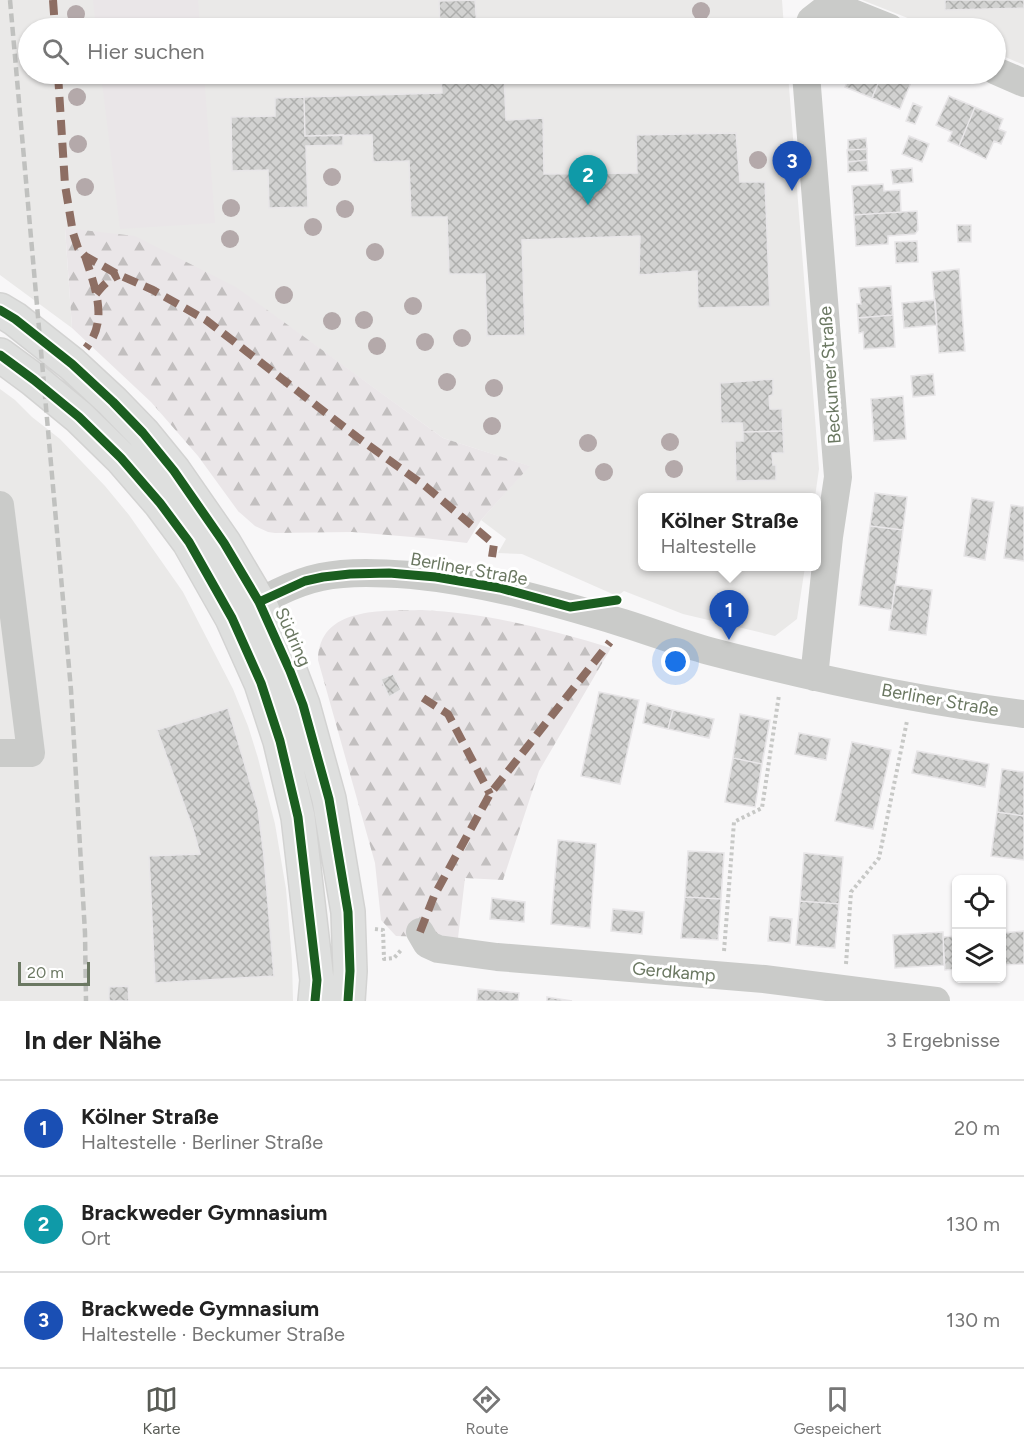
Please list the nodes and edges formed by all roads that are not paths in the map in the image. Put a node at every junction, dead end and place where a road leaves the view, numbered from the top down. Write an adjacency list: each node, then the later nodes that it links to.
1 (814, 18): 2 (street)
2 (865, 18)
3 (1006, 75): 4 (street)
4 (1024, 83)
5 (808, 84): 10 (street, Beckumer Straße)
6 (0, 309): 9 (main road, Südring)
7 (0, 355): 9 (main road, Südring)
8 (0, 505): 12 (street)
9 (246, 610): 10 (street, Berliner Straße); 14 (main road, Südring); 15 (main road, Südring)
10 (814, 677): 11 (street, Berliner Straße)
11 (1024, 714)
12 (0, 753)
13 (420, 932): 16 (street, Gerdkamp)
14 (315, 1001)
15 (348, 1001)
16 (936, 1001)

